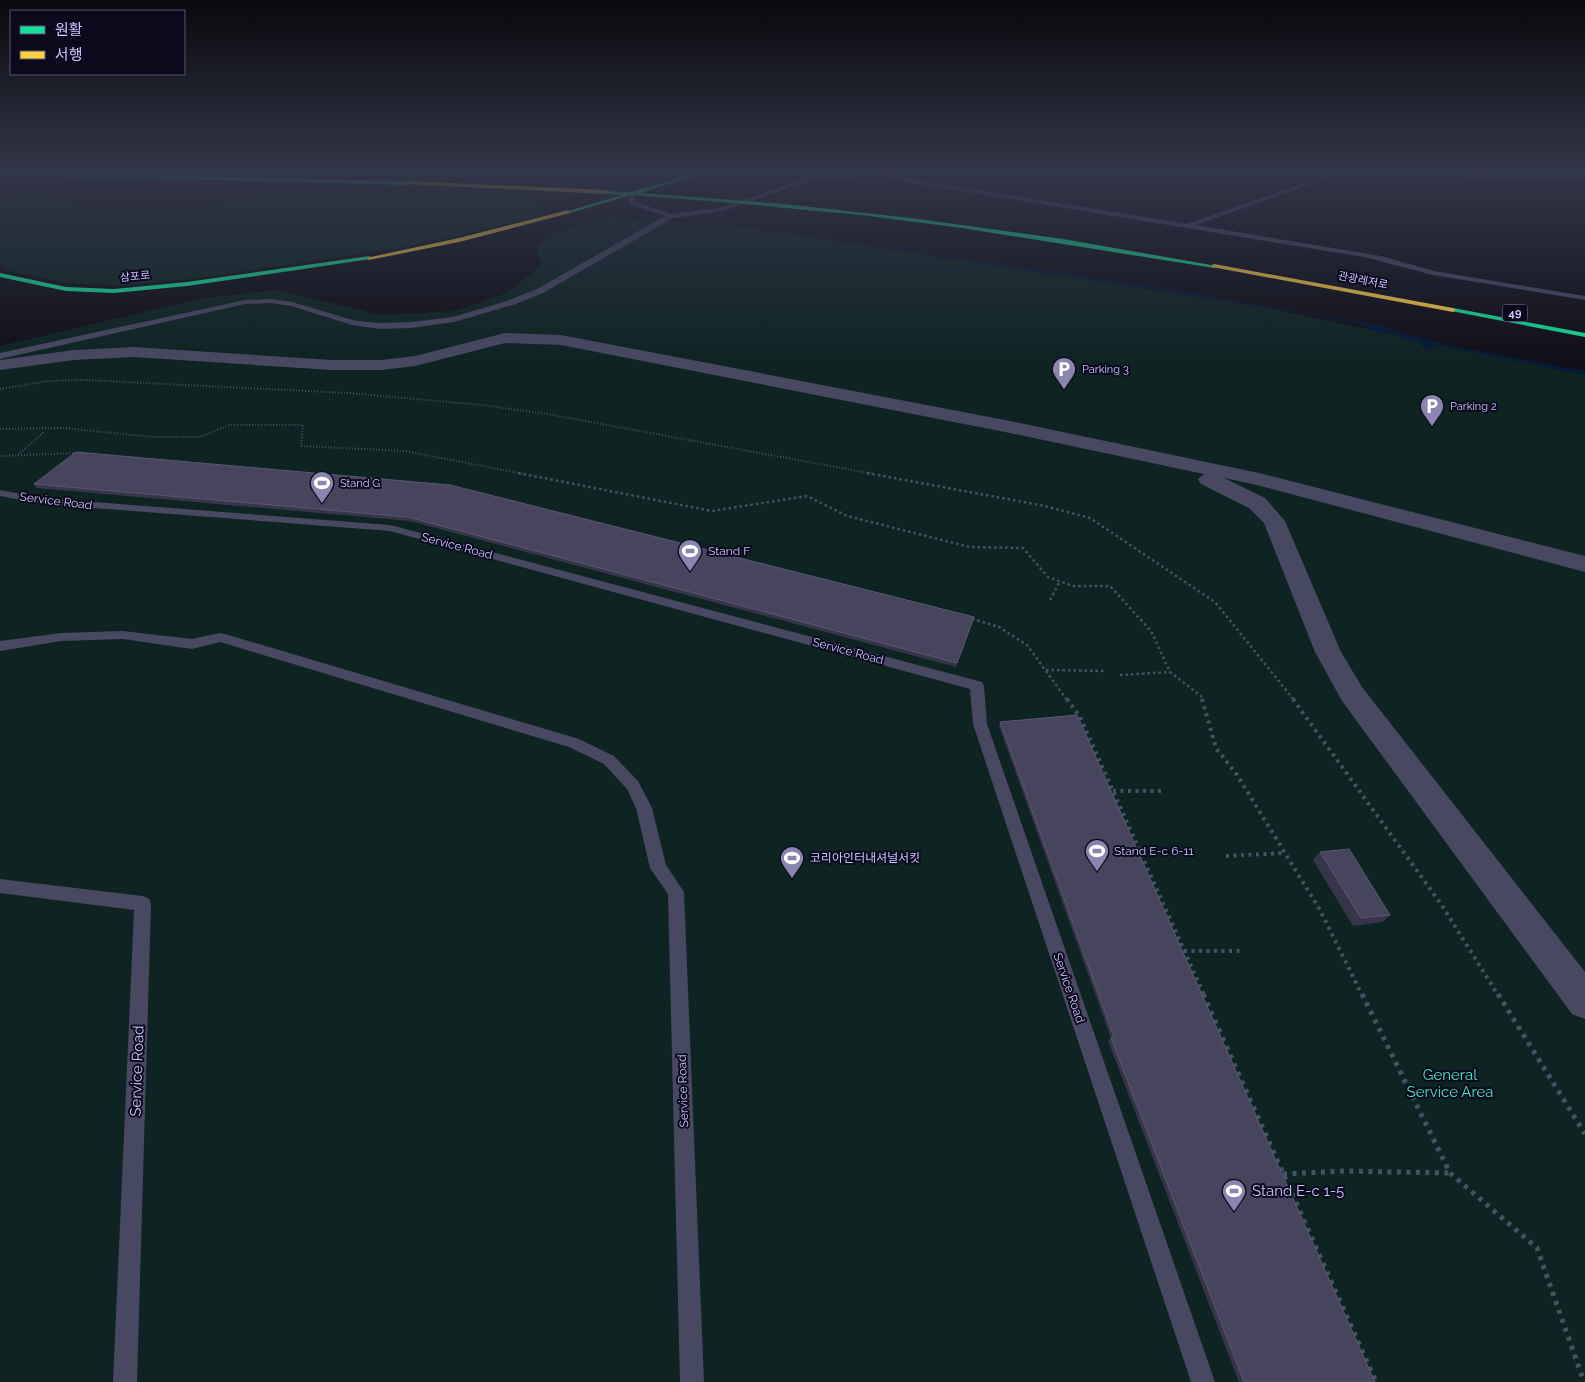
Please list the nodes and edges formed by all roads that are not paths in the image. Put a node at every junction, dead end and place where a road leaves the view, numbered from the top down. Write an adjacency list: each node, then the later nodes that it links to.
1 (481, 234): 5 (main road, 삼포로)
2 (639, 234): 10 (lane)
3 (1068, 234): 7 (main road, 관광레저로 / 49)
4 (1245, 234): 6 (lane)
5 (0, 275)
6 (1585, 298)
7 (1446, 304): 8 (main road, 관광레저로 / 49); 9 (main road, 관광레저로 / 49)
8 (1585, 326)
9 (1585, 334)
10 (0, 356)
11 (0, 365): 12 (street)
12 (1120, 450): 13 (street); 15 (street)
13 (1294, 488): 15 (street); 16 (street)
14 (0, 493): 22 (lane, Service Road)
15 (1274, 521): 19 (street)
16 (1585, 564)
17 (0, 646): 21 (lane, Service Road)
18 (0, 886): 20 (lane, Service Road)
19 (1585, 1001)
20 (125, 1382)
21 (692, 1382)
22 (1203, 1382)

